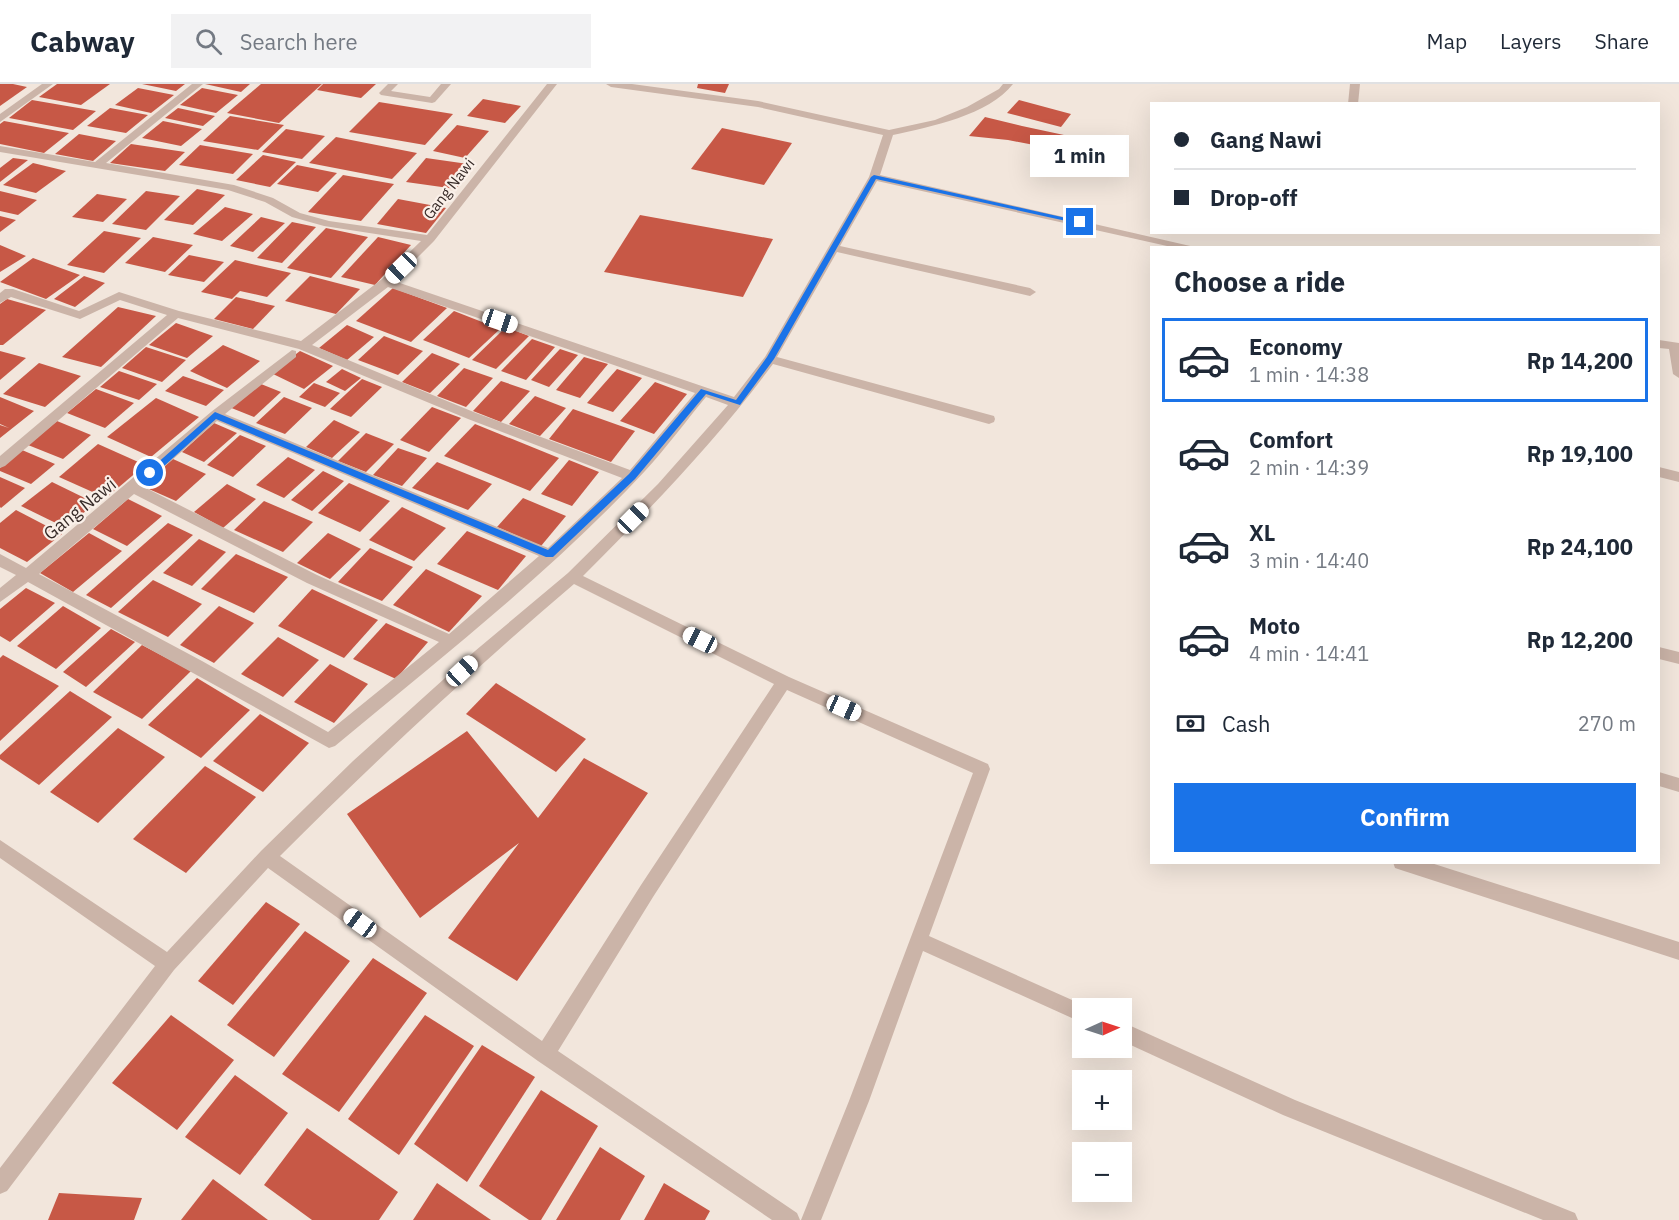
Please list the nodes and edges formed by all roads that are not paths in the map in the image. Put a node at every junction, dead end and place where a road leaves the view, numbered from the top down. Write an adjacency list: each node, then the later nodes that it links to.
1 (48, 84): 10 (street)
2 (198, 84): 13 (street)
3 (393, 84): 4 (street)
4 (446, 84)
5 (552, 84): 15 (street, Gang Nawi)
6 (611, 84): 11 (street)
7 (1008, 84): 11 (street)
8 (1355, 84): 9 (street)
9 (1353, 102)
10 (0, 119)
11 (889, 133): 14 (street)
12 (0, 149): 13 (street)
13 (96, 166): 15 (street)
14 (874, 177): 16 (street); 17 (street)
15 (430, 239): 18 (street, Gang Nawi)
16 (1185, 246)
17 (834, 248): 19 (street); 25 (street)
18 (387, 282): 24 (street, Gang Nawi); 27 (street)
19 (1030, 292)
20 (0, 299): 21 (street)
21 (176, 314): 24 (street); 31 (street)
22 (1660, 344): 23 (street)
23 (1677, 347): 26 (street)
24 (297, 350): 29 (street, Gang Nawi); 33 (street)
25 (770, 359): 28 (street); 30 (street)
26 (1679, 374)
27 (704, 391): 28 (street); 33 (street)
28 (737, 403): 39 (street)
29 (215, 415): 35 (street, Gang Nawi); 36 (street)
30 (989, 419)
31 (0, 463)
32 (1660, 472): 34 (street)
33 (632, 476): 36 (street)
34 (1679, 477)
35 (134, 488): 38 (street, Gang Nawi); 41 (street)
36 (549, 555): 41 (street)
37 (0, 560): 38 (street)
38 (28, 575): 40 (street, Gang Nawi); 41 (street)
39 (573, 578): 44 (street); 48 (street)
40 (0, 596)
41 (451, 641)
42 (1660, 653): 43 (street)
43 (1679, 658)
44 (784, 682): 50 (street); 55 (street)
45 (1660, 779): 46 (street)
46 (1679, 784)
47 (0, 848): 52 (street)
48 (267, 857): 52 (street); 55 (street)
49 (1407, 864): 51 (street)
50 (919, 940): 53 (street); 58 (street)
51 (1679, 951)
52 (168, 964): 56 (street)
53 (1072, 1009)
54 (1132, 1036): 59 (street)
55 (544, 1054): 57 (street)
56 (0, 1184)
57 (790, 1220)
58 (811, 1220)
59 (1568, 1220)

